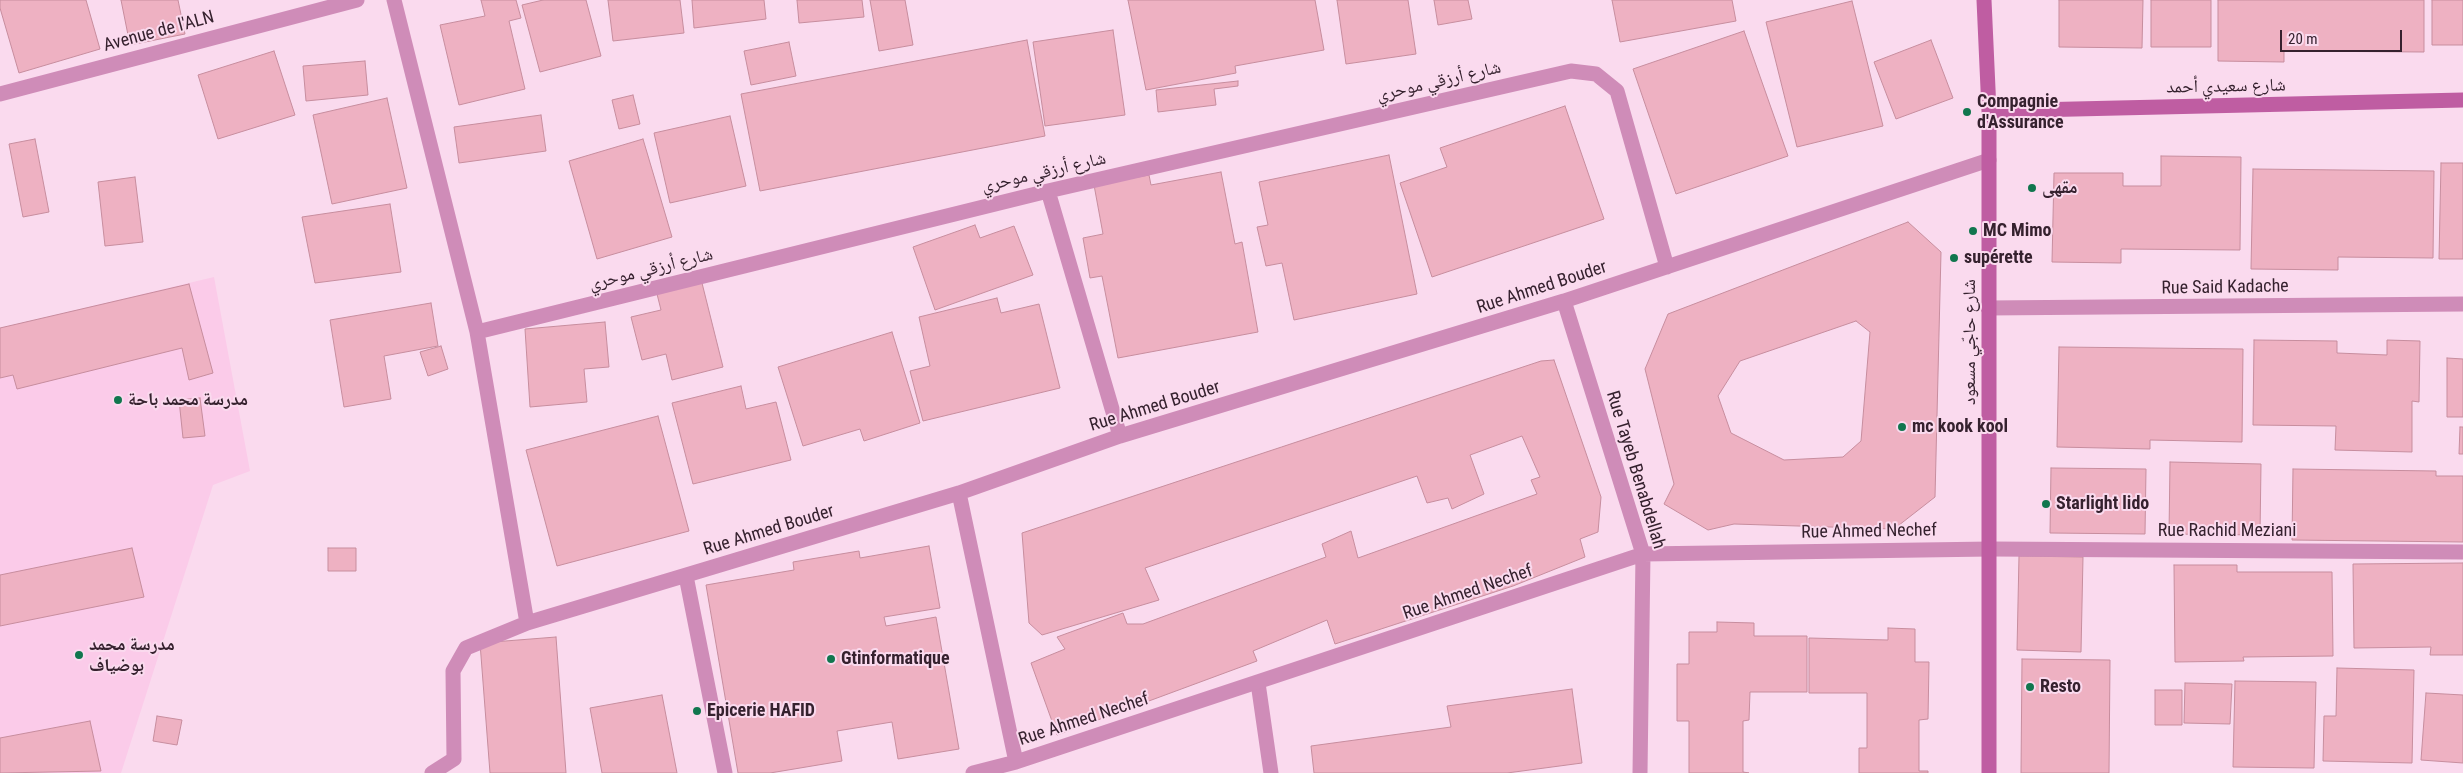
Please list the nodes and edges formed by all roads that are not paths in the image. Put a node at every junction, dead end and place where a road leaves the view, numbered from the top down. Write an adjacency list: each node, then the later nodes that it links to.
1 (357, 0): 4 (street, Avenue de l'ALN)
2 (394, 0): 13 (street)
3 (1984, 0): 6 (main road, شارع حاجّي مسعود)
4 (0, 94)
5 (2463, 100): 6 (main road, شارع سعيدي أحمد)
6 (1989, 111): 7 (main road, شارع حاجّي مسعود)
7 (1989, 160): 9 (street, Rue Ahmed Bouder); 12 (main road, شارع حاجّي مسعود)
8 (1048, 190): 9 (street, شارع أرزقي موحري); 13 (street, شارع أرزقي موحري); 14 (street)
9 (1667, 266): 10 (street, Rue Ahmed Bouder)
10 (1564, 301): 14 (street, Rue Ahmed Bouder); 18 (street, Rue Tayeb Benabdellah)
11 (2463, 304): 12 (street, Rue Said Kadache)
12 (1988, 308): 16 (main road, شارع حاجّي مسعود)
13 (477, 332): 20 (street)
14 (1120, 436): 15 (street, Rue Ahmed Bouder)
15 (959, 493): 19 (street, Rue Ahmed Bouder); 22 (street)
16 (1991, 549): 17 (street, Rue Rachid Meziani); 18 (street, Rue Ahmed Nechef); 29 (main road, شارع حاجّي مسعود)
17 (2463, 552)
18 (1643, 554): 21 (street, Rue Ahmed Nechef); 28 (street, Rue Tayeb Benabdellah)
19 (686, 576): 20 (street, Rue Ahmed Bouder); 25 (street)
20 (527, 623): 23 (street, Rue Ahmed Bouder)
21 (1258, 683): 22 (street, Rue Ahmed Nechef); 27 (street)
22 (1016, 762): 26 (street, Rue Ahmed Nechef)
23 (456, 766): 24 (street, Rue Ahmed Bouder)
24 (432, 773)
25 (725, 773)
26 (973, 773)
27 (1271, 773)
28 (1640, 773)
29 (1989, 773)

